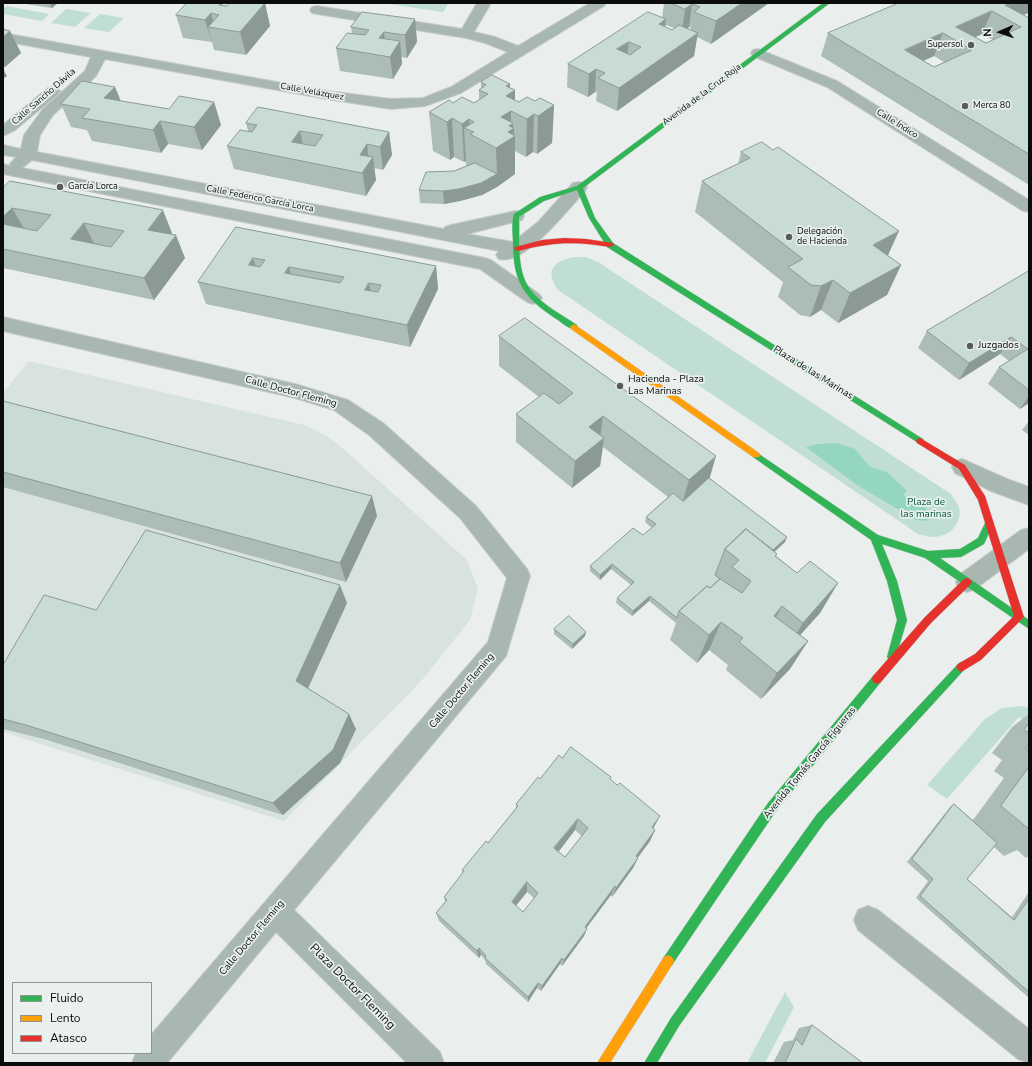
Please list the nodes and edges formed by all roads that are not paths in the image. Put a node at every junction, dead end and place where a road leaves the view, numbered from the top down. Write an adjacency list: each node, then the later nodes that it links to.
1 (484, 3): 5 (street)
2 (599, 3): 7 (street, Calle Velázquez)
3 (827, 3): 8 (main road, Avenida de la Cruz Roja)
4 (317, 10): 5 (street)
5 (466, 34): 7 (street)
6 (3, 37): 9 (street, Calle Velázquez)
7 (520, 52): 9 (street, Calle Velázquez)
8 (758, 53): 14 (main road, Avenida de la Cruz Roja); 15 (street, Calle Índico)
9 (100, 54): 10 (street, Calle Sancho Dávila); 12 (street, Calle Sancho Dávila)
10 (3, 131)
11 (3, 150): 12 (street, Calle Federico García Lorca)
12 (28, 155): 13 (street); 17 (street, Calle Federico García Lorca)
13 (6, 172): 20 (street, Calle Federico García Lorca)
14 (578, 187): 16 (main road); 18 (main road, Plaza de las Marinas); 19 (street, Plaza de las Marinas)
15 (1029, 207)
16 (516, 216): 17 (street); 19 (main road)
17 (436, 233): 19 (street, Calle Federico García Lorca)
18 (610, 245): 19 (main road, Plaza de las Marinas); 23 (main road, Plaza de las Marinas)
19 (518, 249): 20 (street, Plaza de las Marinas); 21 (main road)
20 (485, 264): 21 (street)
21 (533, 298): 27 (main road)
22 (3, 324): 33 (street, Calle Doctor Fleming)
23 (962, 467): 24 (street); 25 (main road, Plaza de las Marinas)
24 (1029, 496)
25 (989, 524): 28 (main road); 29 (main road, Plaza de las Marinas)
26 (1029, 537): 29 (street, Avenida Tomás García Figueras)
27 (875, 538): 28 (main road); 32 (main road)
28 (928, 555): 30 (main road)
29 (1000, 559): 30 (street, Avenida Tomás García Figueras); 31 (main road, Plaza de las Marinas)
30 (967, 582): 31 (main road); 32 (main road, Avenida Tomás García Figueras)
31 (1026, 617): 40 (main road)
32 (890, 662): 36 (main road, Avenida Tomás García Figueras)
33 (275, 911): 38 (street, Calle Doctor Fleming); 39 (street, Plaza Doctor Fleming)
34 (868, 920): 35 (street)
35 (1029, 1048)
36 (602, 1058)
37 (1029, 1059): 41 (street)
38 (147, 1063)
39 (430, 1063)
40 (650, 1063)
41 (1027, 1063)

